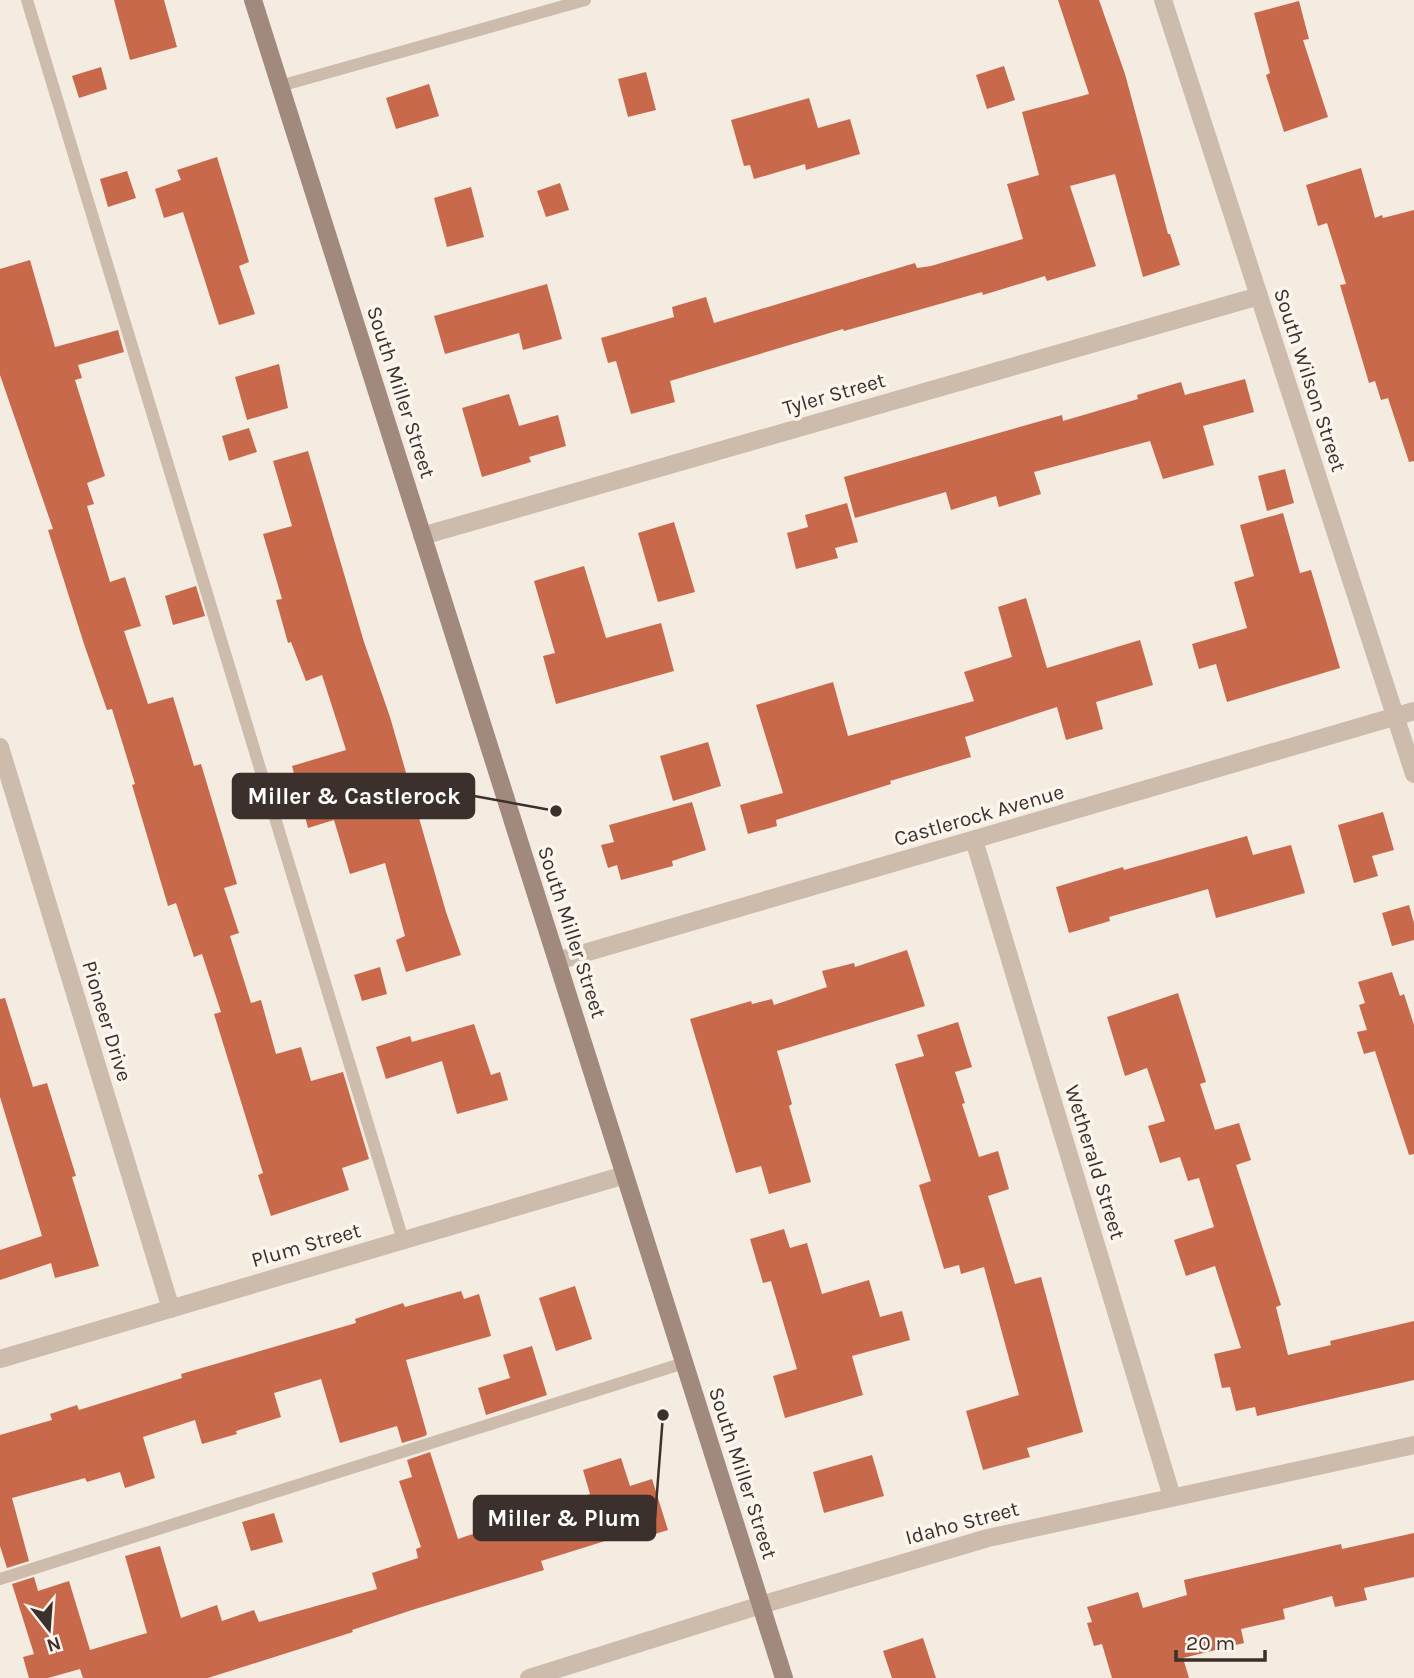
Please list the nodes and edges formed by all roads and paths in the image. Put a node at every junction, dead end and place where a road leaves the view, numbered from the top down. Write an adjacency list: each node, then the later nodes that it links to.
1 (27, 0): 15 (lane)
2 (253, 0): 5 (main road, South Miller Street)
3 (585, 0): 5 (lane)
4 (1163, 0): 6 (street, South Wilson Street)
5 (280, 86): 7 (main road, South Miller Street)
6 (1259, 296): 7 (street, Tyler Street); 9 (street, South Wilson Street)
7 (422, 536): 13 (main road, South Miller Street)
8 (1414, 711): 9 (street, Castlerock Avenue)
9 (1395, 717): 11 (street, South Wilson Street); 12 (street, Castlerock Avenue)
10 (0, 747): 16 (street, Pioneer Drive)
11 (1414, 774)
12 (974, 840): 13 (street, Castlerock Avenue); 20 (street, Wetherald Street)
13 (557, 961): 14 (main road, South Miller Street)
14 (625, 1175): 15 (street, Plum Street); 18 (main road, South Miller Street)
15 (403, 1240): 16 (street, Plum Street)
16 (171, 1309): 17 (street, Plum Street)
17 (0, 1359)
18 (684, 1363): 21 (lane); 22 (main road, South Miller Street)
19 (1414, 1445): 20 (street, Idaho Street)
20 (1172, 1497): 22 (street, Idaho Street)
21 (0, 1579)
22 (761, 1605): 23 (street, Idaho Street); 24 (main road, South Miller Street)
23 (529, 1678)
24 (784, 1678)

